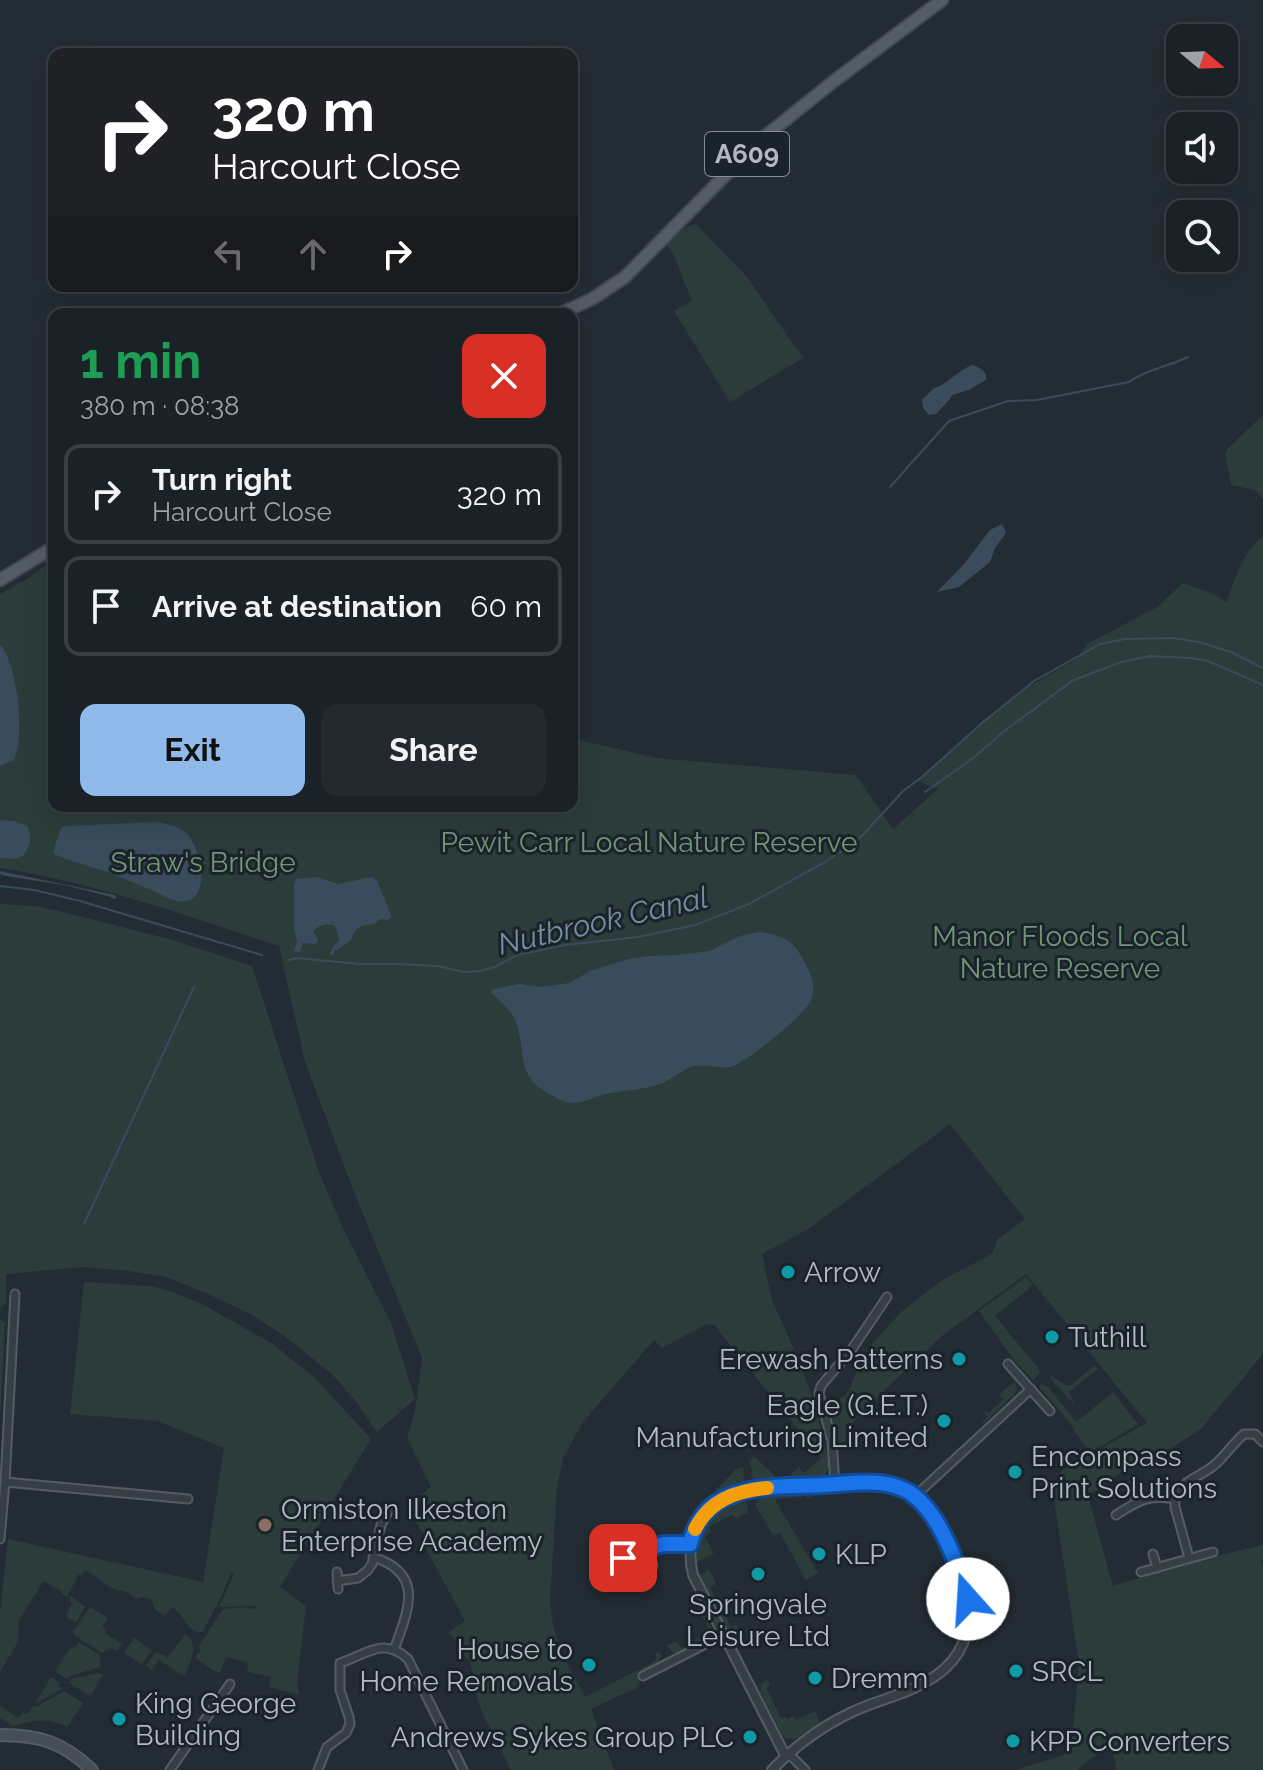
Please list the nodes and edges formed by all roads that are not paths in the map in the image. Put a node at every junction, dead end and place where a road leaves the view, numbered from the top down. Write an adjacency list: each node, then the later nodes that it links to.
1 (942, 0): 2 (main road, A609)
2 (572, 308)
3 (48, 551): 4 (main road)
4 (0, 580)
5 (15, 1294): 13 (street)
6 (887, 1297): 8 (street)
7 (1008, 1364): 10 (street)
8 (835, 1369): 9 (street); 14 (street)
9 (843, 1376)
10 (1031, 1389): 11 (street); 16 (street)
11 (1050, 1411)
12 (1263, 1442): 18 (street)
13 (5, 1482): 17 (street); 24 (street)
14 (835, 1484): 16 (street); 25 (street)
15 (1130, 1487): 19 (street)
16 (915, 1496): 43 (street)
17 (188, 1499)
18 (1175, 1499): 19 (street); 30 (street)
19 (1137, 1501): 21 (street)
20 (390, 1508): 23 (street)
21 (1116, 1515)
22 (373, 1516): 23 (street)
23 (382, 1521): 29 (street)
24 (0, 1539)
25 (690, 1544): 26 (street); 36 (street)
26 (648, 1548): 31 (street); 32 (street)
27 (1213, 1552): 30 (street)
28 (1153, 1554): 33 (street)
29 (373, 1557): 35 (street); 37 (street)
30 (1189, 1558): 33 (street)
31 (611, 1562)
32 (653, 1566)
33 (1157, 1568): 34 (street)
34 (1141, 1572)
35 (337, 1581)
36 (723, 1635): 40 (street); 43 (street)
37 (394, 1650): 39 (street); 47 (street)
38 (330, 1661): 39 (street)
39 (340, 1663): 46 (street)
40 (643, 1676)
41 (230, 1684): 45 (street)
42 (0, 1735): 44 (main road)
43 (787, 1755): 48 (street); 49 (street)
44 (92, 1770)
45 (170, 1770)
46 (318, 1770)
47 (463, 1770)
48 (772, 1770)
49 (805, 1770)

